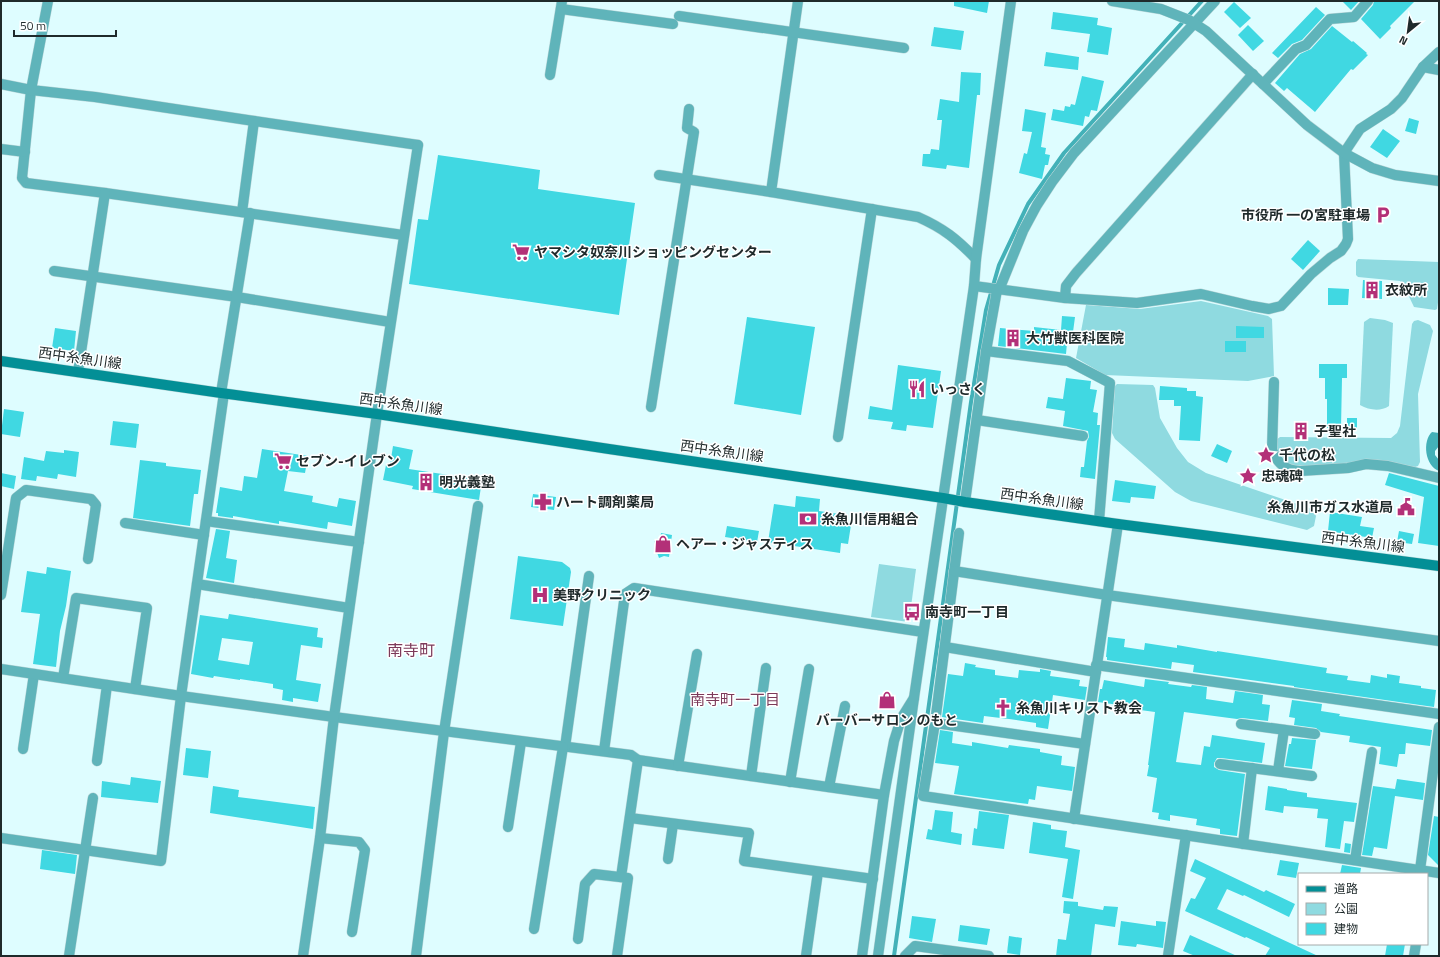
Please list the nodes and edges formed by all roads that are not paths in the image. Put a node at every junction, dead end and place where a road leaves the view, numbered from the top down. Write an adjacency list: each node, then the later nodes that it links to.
1 (48, 1): 18 (street)
2 (798, 1): 9 (street)
3 (1011, 1): 32 (street)
4 (1112, 1): 8 (street)
5 (1215, 1): 8 (street)
6 (1368, 1): 17 (street)
7 (561, 5): 9 (street); 15 (street)
8 (1195, 24): 14 (street); 36 (street)
9 (793, 32): 10 (street); 27 (street)
10 (904, 48)
11 (1439, 52): 12 (street)
12 (1423, 67): 13 (street); 23 (street)
13 (1439, 70)
14 (1253, 74): 17 (street); 38 (street)
15 (550, 75)
16 (1, 84): 18 (street)
17 (1263, 84): 23 (street)
18 (32, 90): 20 (street); 22 (street)
19 (689, 109): 25 (street)
20 (254, 121): 30 (street); 31 (street)
21 (1, 149): 22 (street)
22 (25, 152): 28 (street)
23 (1344, 153): 26 (street); 38 (street)
24 (659, 175): 25 (street)
25 (686, 180): 27 (street); 45 (street)
26 (1439, 181)
27 (771, 192): 29 (street)
28 (105, 193): 30 (street); 34 (street)
29 (872, 209): 32 (street); 49 (street)
30 (246, 212): 31 (street); 37 (street)
31 (403, 235): 39 (street)
32 (976, 259): 35 (street)
33 (54, 272): 34 (street)
34 (92, 277): 37 (street); 42 (street)
35 (974, 286): 36 (street); 51 (street)
36 (998, 290): 38 (street); 40 (street)
37 (237, 298): 39 (street); 44 (street)
38 (1065, 298)
39 (390, 322): 46 (street)
40 (986, 351): 47 (street); 55 (street)
41 (1, 361): 42 (main road, 西中糸魚川線)
42 (78, 372): 44 (main road, 西中糸魚川線)
43 (1274, 382): 50 (street)
44 (223, 393): 46 (main road, 西中糸魚川線); 54 (street)
45 (652, 407)
46 (377, 414): 51 (main road, 西中糸魚川線); 60 (street)
47 (977, 420): 48 (street); 52 (street)
48 (1083, 436)
49 (838, 437)
50 (1439, 478)
51 (943, 498): 52 (main road, 西中糸魚川線); 69 (street)
52 (965, 502): 55 (main road, 西中糸魚川線)
53 (478, 506): 90 (street)
54 (206, 521): 59 (street); 60 (street)
55 (1099, 521): 57 (main road, 西中糸魚川線)
56 (125, 523): 59 (street)
57 (1118, 524): 62 (main road, 西中糸魚川線); 67 (street)
58 (959, 533): 63 (street)
59 (204, 535): 65 (street)
60 (359, 542): 68 (street)
61 (88, 558): 66 (street)
62 (1439, 566)
63 (954, 571): 67 (street); 71 (street)
64 (589, 576): 94 (street)
65 (197, 584): 68 (street); 81 (street)
66 (1, 595)
67 (1107, 595): 70 (street); 74 (street)
68 (350, 608): 85 (street)
69 (923, 632): 82 (street); 96 (street)
70 (1439, 641)
71 (945, 647): 74 (street); 86 (street)
72 (697, 654): 101 (street)
73 (766, 668): 104 (street)
74 (1096, 668): 84 (street); 93 (street)
75 (1, 669): 77 (street)
76 (809, 669): 106 (street)
77 (34, 674): 78 (street); 95 (street)
78 (63, 678): 79 (street); 80 (street)
79 (107, 685): 80 (street); 99 (street)
80 (135, 689): 81 (street)
81 (181, 696): 85 (street); 118 (street)
82 (914, 698): 108 (street); 137 (street)
83 (845, 706): 107 (street)
84 (1439, 714)
85 (334, 717): 90 (street); 116 (street)
86 (935, 723): 93 (street); 111 (street)
87 (1241, 724): 89 (street)
88 (1439, 727): 122 (street)
89 (1284, 730): 91 (street); 103 (street)
90 (444, 732): 92 (street); 133 (street)
91 (1315, 734)
92 (521, 742): 94 (street); 113 (street)
93 (1085, 744): 111 (street)
94 (564, 747): 96 (street); 126 (street)
95 (23, 749)
96 (604, 751): 98 (street)
97 (1372, 752): 120 (street)
98 (638, 760): 101 (street); 110 (street)
99 (97, 761)
100 (1220, 764): 102 (street)
101 (678, 766): 104 (street)
102 (1252, 768): 103 (street); 117 (street)
103 (1278, 772): 105 (street)
104 (751, 776): 106 (street)
105 (1312, 776)
106 (790, 782): 107 (street)
107 (830, 787): 108 (street)
108 (884, 795): 125 (street)
109 (93, 798): 118 (street)
110 (630, 818): 112 (street); 124 (street)
111 (1074, 819): 114 (street)
112 (673, 824): 119 (street); 121 (street)
113 (508, 827)
114 (1186, 835): 117 (street); 140 (street)
115 (1, 838): 118 (street)
116 (320, 838): 127 (street); 132 (street)
117 (1244, 844): 120 (street)
118 (85, 850): 131 (street)
119 (668, 859)
120 (1355, 860): 122 (street)
121 (818, 872): 125 (street); 135 (street)
122 (1424, 872): 123 (street)
123 (1439, 873)
124 (621, 877): 128 (street); 134 (street)
125 (873, 880): 136 (street)
126 (534, 930)
127 (352, 932)
128 (578, 939)
129 (1416, 945): 141 (street)
130 (974, 955): 138 (street); 139 (street)
131 (69, 956)
132 (303, 956)
133 (416, 956)
134 (617, 956)
135 (806, 956)
136 (862, 956)
137 (878, 956)
138 (905, 956)
139 (989, 956)
140 (1168, 956)
141 (1414, 956)

